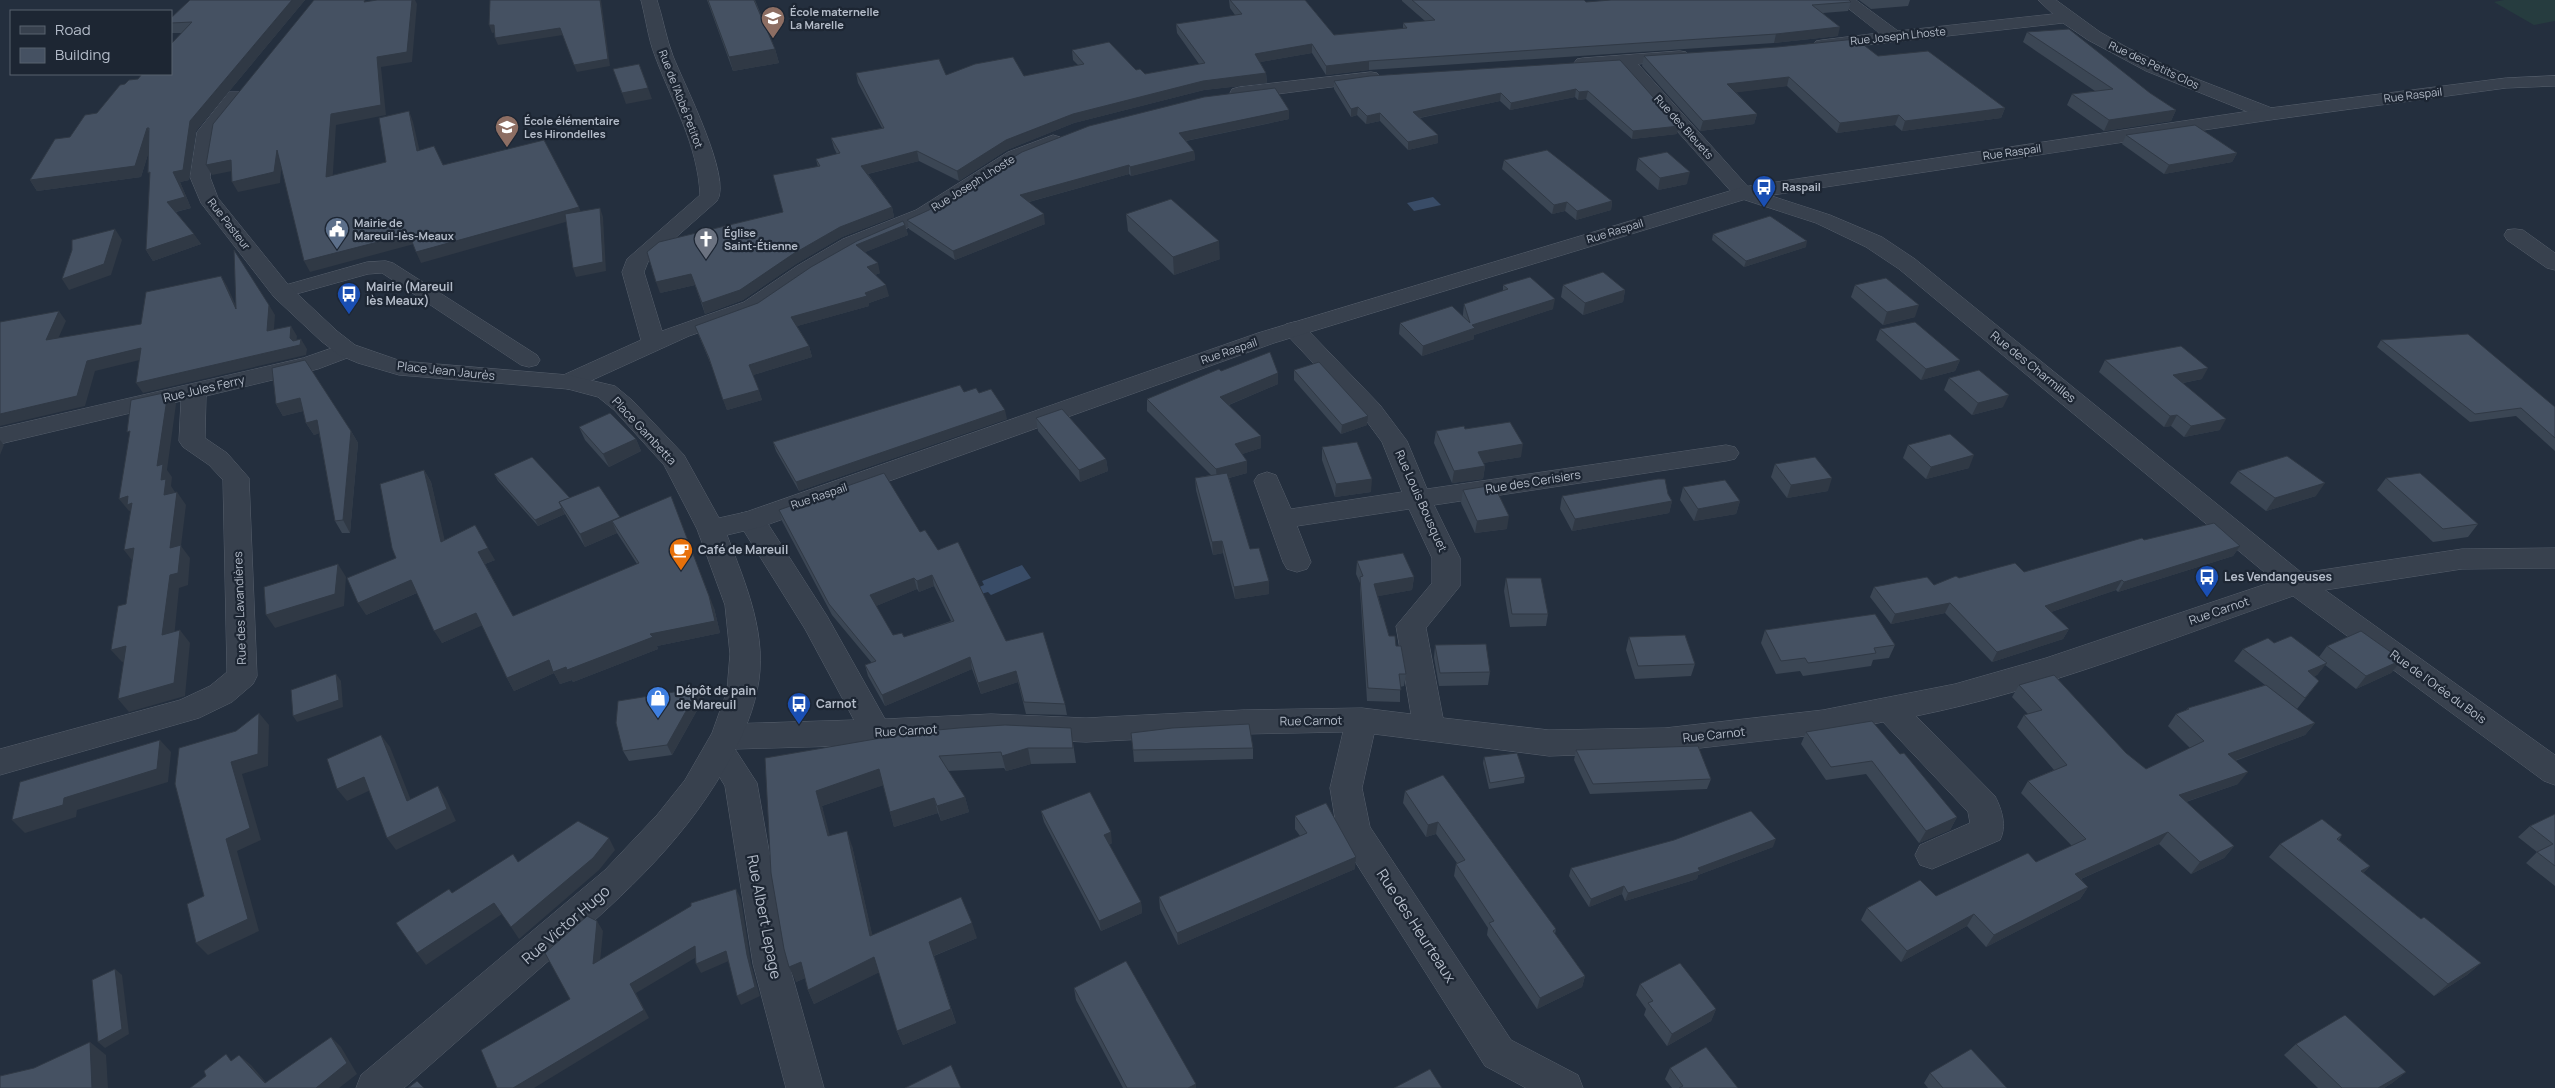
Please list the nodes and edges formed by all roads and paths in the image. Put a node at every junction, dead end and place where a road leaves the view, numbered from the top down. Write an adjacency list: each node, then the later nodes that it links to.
1 (649, 0): 22 (street, Rue de l'Abbé Petitot)
2 (1846, 0): 5 (street)
3 (2046, 0): 4 (street, Rue des Petits Clos)
4 (2064, 18): 5 (street, Rue Joseph Lhoste); 14 (street, Rue des Petits Clos)
5 (1894, 37): 6 (street, Rue Joseph Lhoste)
6 (1802, 47)
7 (1699, 55): 8 (street)
8 (1624, 60): 9 (street); 16 (street, Rue des Bleuets)
9 (1567, 64)
10 (1388, 76): 13 (street)
11 (249, 80): 19 (street, Rue Pasteur)
12 (2555, 81): 14 (street, Rue Raspail)
13 (1222, 96)
14 (2270, 114): 16 (street, Rue Raspail)
15 (1073, 133): 22 (street, Rue Joseph Lhoste)
16 (1743, 193): 21 (street, Rue Raspail); 36 (street, Rue des Charmilles)
17 (2515, 235): 18 (street)
18 (2555, 263)
19 (267, 272): 20 (street, Place Jean Jaurès)
20 (282, 292): 23 (street, Place Jean Jaurès); 24 (street)
21 (1294, 329): 30 (street, Rue Louis Bousquet); 32 (street, Rue Raspail)
22 (653, 342): 25 (street, Rue Joseph Lhoste)
23 (347, 350): 25 (street, Place Jean Jaurès); 26 (street, Rue Jules Ferry)
24 (529, 360)
25 (568, 382): 33 (street, Place Gambetta)
26 (194, 391): 27 (street, Rue Jules Ferry); 42 (street, Rue des Lavandières)
27 (0, 436)
28 (1726, 453): 30 (street, Rue des Cerisiers)
29 (1267, 481): 31 (street)
30 (1418, 499): 31 (street, Rue des Cerisiers); 39 (street, Rue Louis Bousquet)
31 (1282, 519): 35 (street)
32 (751, 520): 33 (street, Rue Raspail); 40 (street)
33 (711, 529): 41 (street, Place Gambetta)
34 (2555, 558): 36 (street, Rue Carnot)
35 (1297, 562)
36 (2297, 584): 37 (street, Rue Carnot); 43 (street, Rue de l'Orée du Bois)
37 (1891, 710): 39 (street, Rue Carnot); 44 (street)
38 (1362, 720): 39 (street, Rue Carnot); 40 (street, Rue Carnot); 47 (street, Rue des Heurteaux)
39 (1429, 728)
40 (877, 732): 41 (street, Rue Carnot)
41 (723, 743): 45 (street, Rue Victor Hugo); 46 (street, Rue Albert Lepage)
42 (0, 762)
43 (2555, 772)
44 (1932, 855)
45 (376, 1088)
46 (805, 1088)
47 (1564, 1088)

